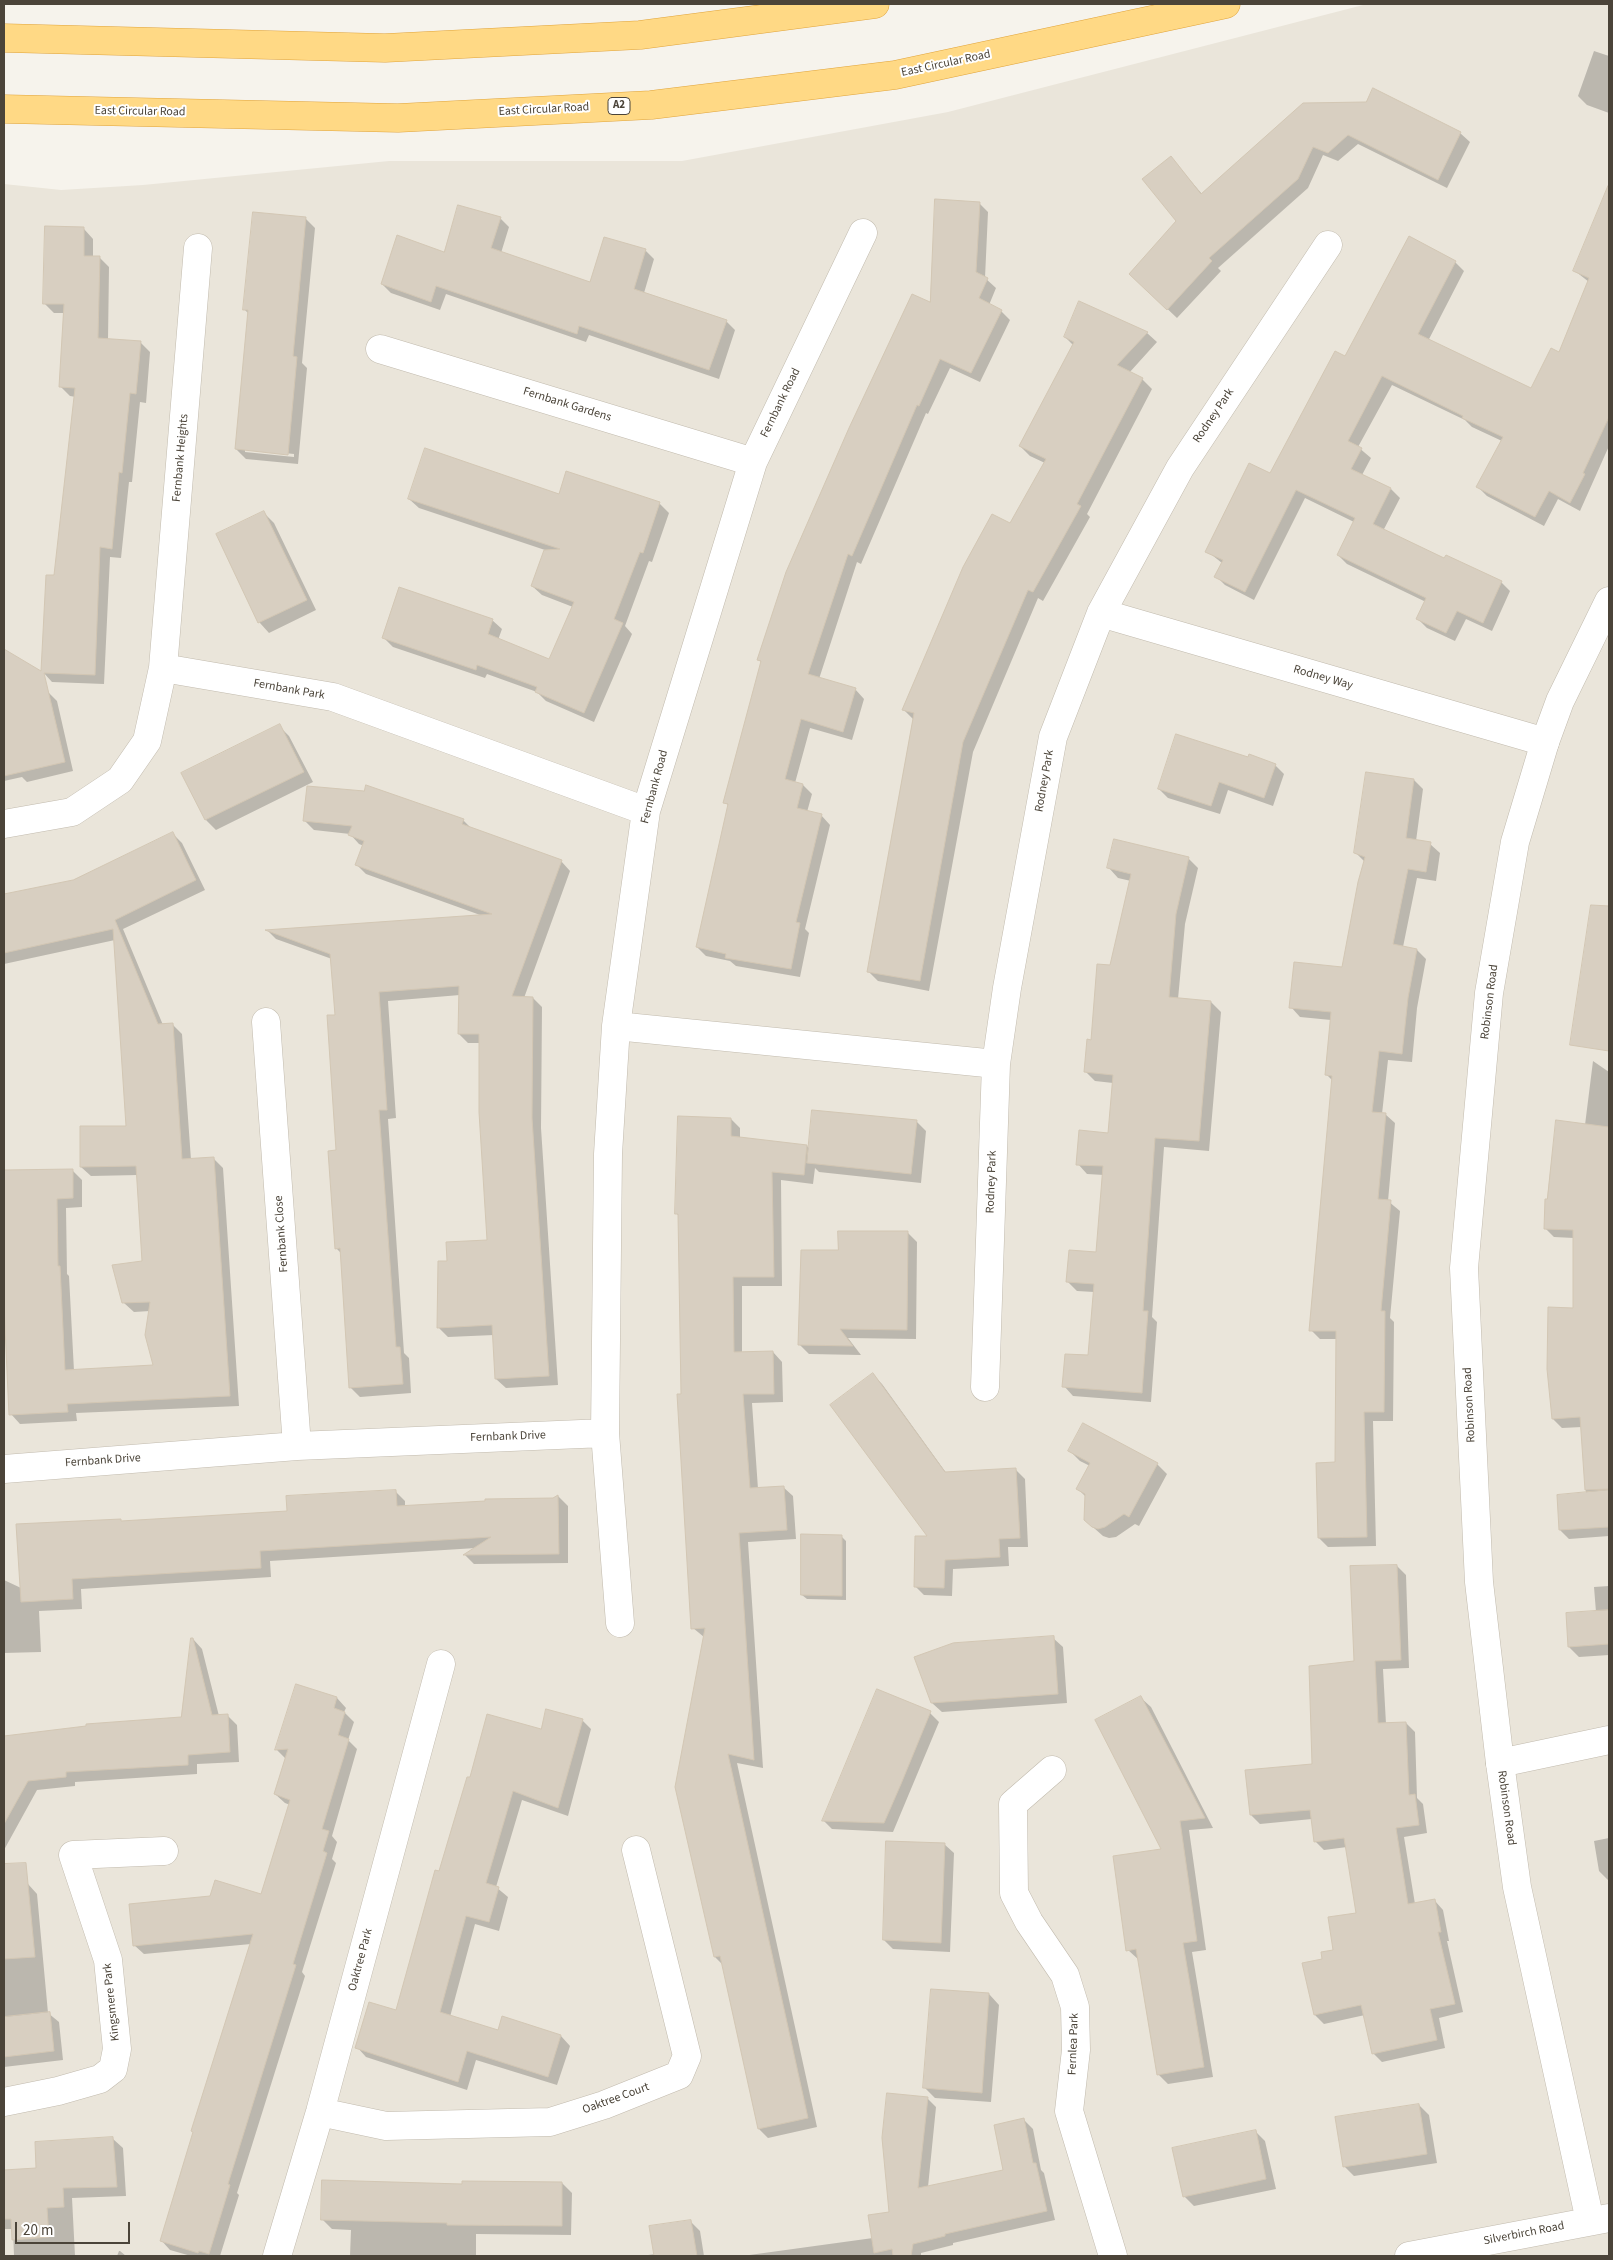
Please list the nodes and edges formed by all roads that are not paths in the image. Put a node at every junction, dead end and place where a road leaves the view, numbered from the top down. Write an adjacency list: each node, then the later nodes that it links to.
1 (875, 4): 3 (highway)
2 (1226, 4): 4 (highway, East Circular Road / A2)
3 (4, 38)
4 (4, 109)
5 (863, 233): 9 (street, Fernbank Road)
6 (1328, 245): 11 (street, Rodney Park)
7 (198, 248): 12 (street, Fernbank Heights)
8 (380, 349): 9 (street, Fernbank Gardens)
9 (753, 462): 14 (street, Fernbank Road)
10 (1609, 601): 13 (street, Robinson Road)
11 (1101, 614): 13 (street, Rodney Way); 18 (street, Rodney Park)
12 (163, 668): 14 (street, Fernbank Park); 15 (street)
13 (1544, 742): 26 (street, Robinson Road)
14 (646, 811): 17 (street, Fernbank Road)
15 (4, 824)
16 (266, 1022): 21 (street, Fernbank Close)
17 (616, 1026): 18 (street); 20 (street)
18 (996, 1064): 19 (street, Rodney Park)
19 (985, 1387)
20 (605, 1433): 21 (street, Fernbank Drive); 23 (street)
21 (297, 1446): 22 (street, Fernbank Drive)
22 (4, 1468)
23 (620, 1623)
24 (441, 1664): 31 (street, Oaktree Park)
25 (1609, 1740): 26 (street)
26 (1500, 1763): 32 (street, Robinson Road)
27 (1052, 1770): 34 (street, Fernlea Park)
28 (636, 1850): 31 (street, Oaktree Court)
29 (164, 1851): 30 (street, Kingsmere Park)
30 (4, 2102)
31 (320, 2112): 33 (street, Oaktree Park)
32 (1600, 2220): 35 (street, Silverbirch Road)
33 (277, 2256)
34 (1113, 2256)
35 (1410, 2256)

